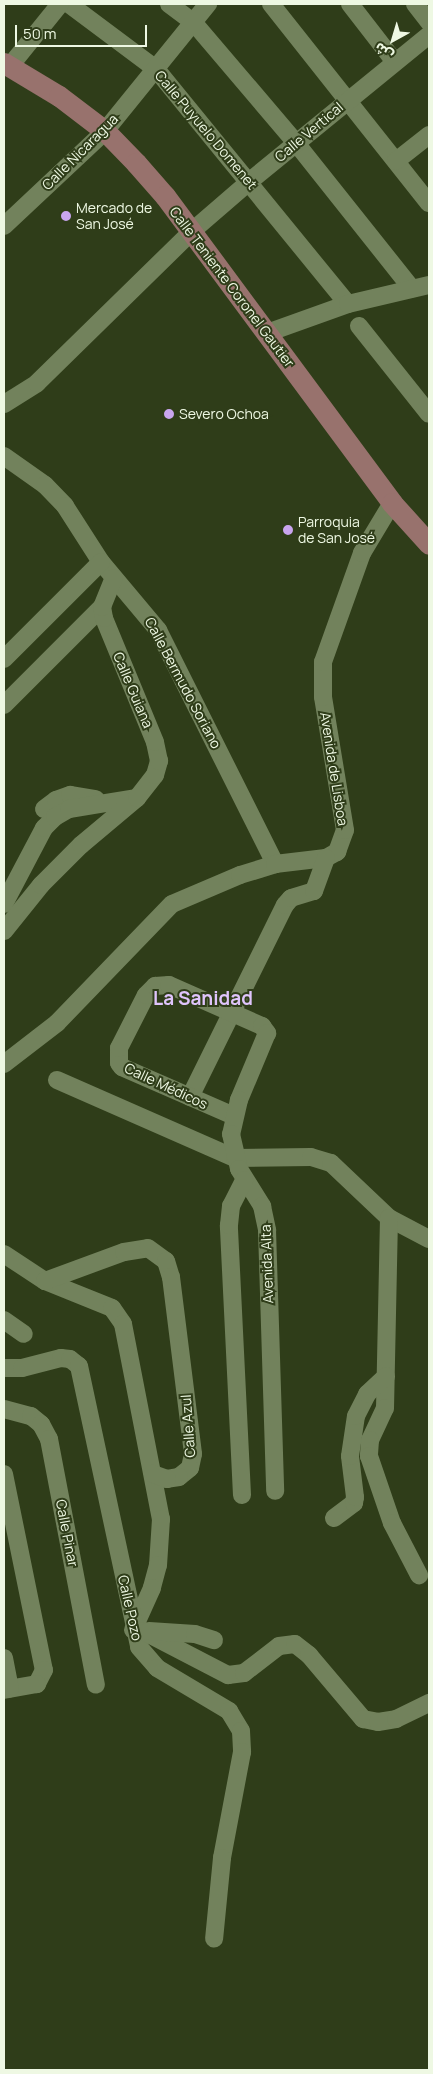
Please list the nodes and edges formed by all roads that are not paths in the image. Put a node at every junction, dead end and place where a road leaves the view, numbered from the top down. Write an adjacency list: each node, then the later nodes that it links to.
1 (60, 4): 12 (street)
2 (69, 4): 13 (street, Calle Puyuelo Domenet)
3 (169, 4): 8 (street)
4 (208, 4): 8 (street, Calle Nicaragua)
5 (271, 4): 14 (street)
6 (350, 4): 11 (street)
7 (415, 4): 9 (street)
8 (194, 22): 13 (street, Calle Nicaragua); 17 (street)
9 (429, 22)
10 (429, 35): 11 (street, Calle Vertical)
11 (395, 62): 14 (street, Calle Vertical)
12 (7, 65): 15 (main road, Calle Teniente Coronel Gautier)
13 (156, 69): 15 (street, Calle Nicaragua); 19 (street, Calle Puyuelo Domenet)
14 (349, 99): 17 (street, Calle Vertical); 18 (street)
15 (105, 131): 21 (street, Calle Nicaragua); 22 (main road, Calle Teniente Coronel Gautier)
16 (429, 134): 18 (street)
17 (296, 142): 19 (street, Calle Vertical); 24 (street)
18 (396, 160): 20 (street)
19 (250, 181): 22 (street, Calle Vertical); 25 (street, Calle Puyuelo Domenet)
20 (429, 203)
21 (4, 226)
22 (191, 232): 27 (main road, Calle Teniente Coronel Gautier); 28 (street, Calle Vertical)
23 (429, 285): 24 (street)
24 (412, 289): 25 (street)
25 (348, 304): 27 (street)
26 (359, 326): 29 (street)
27 (267, 333): 31 (main road, Calle Teniente Coronel Gautier)
28 (4, 403)
29 (428, 410)
30 (4, 456): 33 (street, Calle Bermudo Soriano)
31 (392, 503): 32 (main road, Calle Teniente Coronel Gautier); 41 (street, Avenida de Lisboa)
32 (429, 544)
33 (101, 562): 34 (street, Calle Bermudo Soriano); 36 (street)
34 (114, 578): 35 (street); 42 (street, Calle Bermudo Soriano)
35 (102, 607): 37 (street); 38 (street, Calle Guiana)
36 (4, 659)
37 (4, 705)
38 (138, 798): 39 (street); 44 (street, Calle Guiana)
39 (110, 803): 40 (street); 43 (street)
40 (44, 809)
41 (326, 858): 42 (street); 45 (street)
42 (275, 864): 46 (street)
43 (4, 904)
44 (4, 931)
45 (232, 1014): 48 (street); 48 (street, Calle Médicos); 49 (street, Avenida Alta)
46 (4, 1064)
47 (57, 1080): 50 (street)
48 (190, 1097): 49 (street, Calle Médicos)
49 (234, 1116): 50 (street, Avenida Alta)
50 (235, 1158): 51 (street, Avenida Alta); 52 (street)
51 (244, 1180): 63 (street, Avenida Alta); 64 (street)
52 (390, 1218): 53 (street); 59 (street)
53 (429, 1239)
54 (4, 1254): 55 (street)
55 (45, 1280): 62 (street); 62 (street, Calle Azul)
56 (4, 1320): 57 (street)
57 (24, 1334)
58 (4, 1368): 67 (street, Calle Pozo)
59 (386, 1376): 65 (street); 66 (street)
60 (4, 1409): 70 (street, Calle Pinar)
61 (4, 1474): 71 (street)
62 (153, 1474): 67 (street)
63 (275, 1491)
64 (242, 1494)
65 (334, 1518)
66 (419, 1575)
67 (138, 1630): 68 (street); 72 (street); 73 (street, Calle Pozo)
68 (214, 1640)
69 (4, 1658): 71 (street)
70 (96, 1684)
71 (7, 1689)
72 (429, 1703)
73 (214, 1939)

